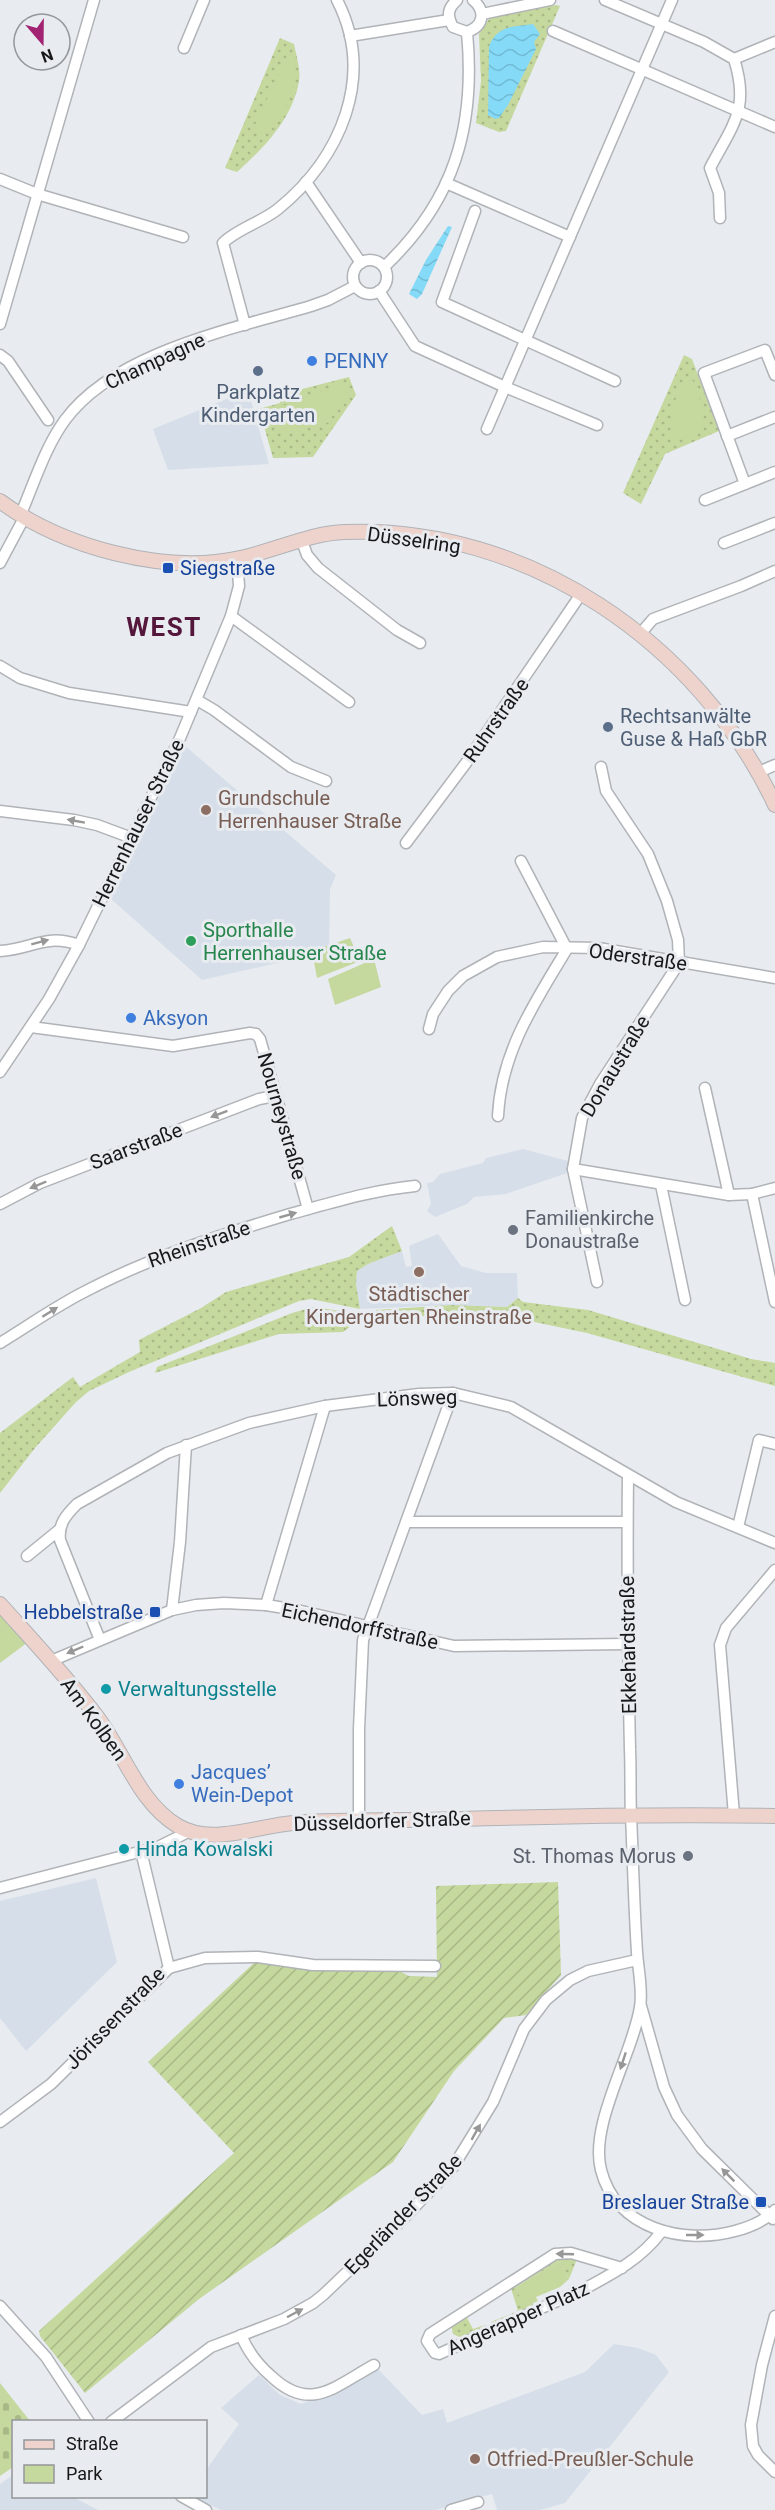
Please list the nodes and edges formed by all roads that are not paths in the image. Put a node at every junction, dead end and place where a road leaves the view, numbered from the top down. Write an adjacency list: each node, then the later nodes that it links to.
1 (94, 0): 24 (street)
2 (204, 0): 16 (street)
3 (337, 0): 14 (street)
4 (457, 0): 10 (street)
5 (473, 0): 9 (street)
6 (550, 0): 9 (street)
7 (605, 0): 11 (street)
8 (672, 0): 11 (street)
9 (482, 14): 13 (street)
10 (449, 20): 13 (street); 14 (street)
11 (663, 23): 17 (street); 18 (street)
12 (553, 31): 18 (street)
13 (467, 32): 23 (street)
14 (351, 36): 22 (street)
15 (775, 42): 17 (street)
16 (184, 48)
17 (734, 59): 19 (street)
18 (643, 71): 19 (street); 28 (street)
19 (739, 112): 20 (street); 26 (street)
20 (775, 127)
21 (0, 179): 24 (street)
22 (306, 182): 29 (street); 34 (street)
23 (446, 183): 28 (street); 30 (street)
24 (38, 194): 27 (street); 33 (street)
25 (475, 211): 35 (street)
26 (720, 218)
27 (183, 237)
28 (570, 237): 35 (street)
29 (361, 263): 30 (street); 31 (street)
30 (384, 267): 32 (street)
31 (355, 286): 32 (street); 34 (street, Champagne)
32 (379, 291): 39 (street)
33 (0, 324)
34 (245, 325): 49 (street, Champagne)
35 (525, 339): 38 (street); 39 (street)
36 (0, 354): 41 (street)
37 (775, 375): 44 (street)
38 (615, 381)
39 (505, 387): 42 (street); 43 (street)
40 (775, 417): 44 (street)
41 (48, 420)
42 (597, 425)
43 (487, 429)
44 (727, 436): 46 (street)
45 (775, 472): 46 (street)
46 (745, 484): 47 (street)
47 (705, 500)
48 (0, 501): 49 (street, Düsselring)
49 (22, 517): 53 (street, Düsselring); 54 (street, Champagne)
50 (775, 523): 52 (street)
51 (302, 541): 53 (street, Düsselring); 56 (street, Düsselring); 59 (street)
52 (724, 543)
53 (237, 559): 57 (street, Herrenhauser Straße)
54 (0, 563)
55 (775, 571): 58 (street)
56 (581, 594): 58 (street, Düsselring); 71 (street, Ruhrstraße)
57 (231, 616): 61 (street, Herrenhauser Straße); 62 (street)
58 (640, 634): 66 (street, Düsselring)
59 (420, 643)
60 (0, 666): 63 (street)
61 (197, 700): 63 (street, Herrenhauser Straße); 67 (street)
62 (349, 702)
63 (191, 712): 70 (street, Herrenhauser Straße)
64 (775, 765): 66 (street)
65 (601, 767): 76 (street)
66 (759, 772): 68 (street, Düsselring)
67 (326, 781)
68 (775, 805)
69 (0, 811): 70 (street, one-way to 69)
70 (132, 838): 73 (street, Herrenhauser Straße)
71 (405, 843)
72 (521, 861): 74 (street)
73 (80, 945): 75 (street, one-way to 73); 78 (street, Herrenhauser Straße)
74 (567, 949): 76 (street, Oderstraße); 79 (street, Oderstraße); 83 (street)
75 (0, 951)
76 (679, 963): 77 (street, Oderstraße); 84 (street, Donaustraße)
77 (775, 978)
78 (31, 1027): 80 (street, Herrenhauser Straße); 82 (street, Nourneystraße)
79 (429, 1029)
80 (0, 1072)
81 (705, 1088): 89 (street)
82 (275, 1096): 90 (street, Saarstraße, one-way to 90); 91 (street, Nourneystraße)
83 (498, 1116)
84 (573, 1169): 85 (street); 92 (street, Donaustraße)
85 (661, 1185): 89 (street); 93 (street)
86 (415, 1186): 91 (street, Rheinstraße)
87 (775, 1188): 88 (street)
88 (752, 1194): 89 (street); 94 (street)
89 (729, 1195)
90 (0, 1204)
91 (308, 1209): 95 (street, Rheinstraße, one-way to 91)
92 (597, 1282)
93 (686, 1300)
94 (775, 1302)
95 (0, 1343)
96 (453, 1393): 97 (street, Lönsweg); 100 (street, Lönsweg); 101 (street)
97 (325, 1406): 99 (street, Lönsweg); 109 (street)
98 (775, 1444): 103 (street)
99 (186, 1445): 104 (street, Lönsweg); 110 (street)
100 (628, 1475): 102 (street, Ekkehardstraße); 103 (street, Lönsweg)
101 (408, 1522): 102 (street); 111 (street)
102 (627, 1522): 113 (street, Ekkehardstraße)
103 (738, 1527): 105 (street, Lönsweg)
104 (59, 1530): 106 (street, Lönsweg); 112 (street)
105 (775, 1543)
106 (27, 1556)
107 (775, 1570): 116 (street)
108 (0, 1604): 114 (street, Am Kolben)
109 (266, 1605): 110 (street, Eichendorffstraße); 111 (street, Eichendorffstraße)
110 (172, 1610): 112 (street, Eichendorffstraße)
111 (368, 1626): 113 (street, Eichendorffstraße); 118 (street)
112 (100, 1640): 114 (street, one-way to 114)
113 (627, 1644): 115 (street, Ekkehardstraße)
114 (51, 1661): 119 (street, Am Kolben)
115 (631, 1815): 116 (street, Düsseldorfer Straße); 118 (street, Düsseldorfer Straße); 122 (street)
116 (734, 1815): 117 (street, Düsseldorfer Straße)
117 (775, 1816)
118 (360, 1820): 119 (street, Düsseldorfer Straße)
119 (188, 1832): 120 (street)
120 (141, 1851): 121 (street); 124 (street, Jörissenstraße)
121 (0, 1888)
122 (637, 1960): 125 (street); 132 (street, Egerländer Straße, one-way to 122)
123 (435, 1966): 124 (street)
124 (169, 1968): 126 (street, Jörissenstraße)
125 (641, 2006): 127 (street, one-way to 125); 128 (street, one-way to 128)
126 (0, 2122)
127 (773, 2215): 128 (street, one-way to 127)
128 (661, 2232): 129 (street, Angerapper Platz)
129 (622, 2268): 129 (street, Angerapper Platz, one-way to 129)
130 (0, 2306): 134 (street)
131 (775, 2316): 136 (street)
132 (241, 2335): 133 (street); 135 (street, Egerländer Straße)
133 (374, 2365)
134 (88, 2420)
135 (112, 2420)
136 (775, 2472)
137 (185, 2498): 139 (street)
138 (478, 2502): 140 (street)
139 (206, 2510)
140 (452, 2510)

